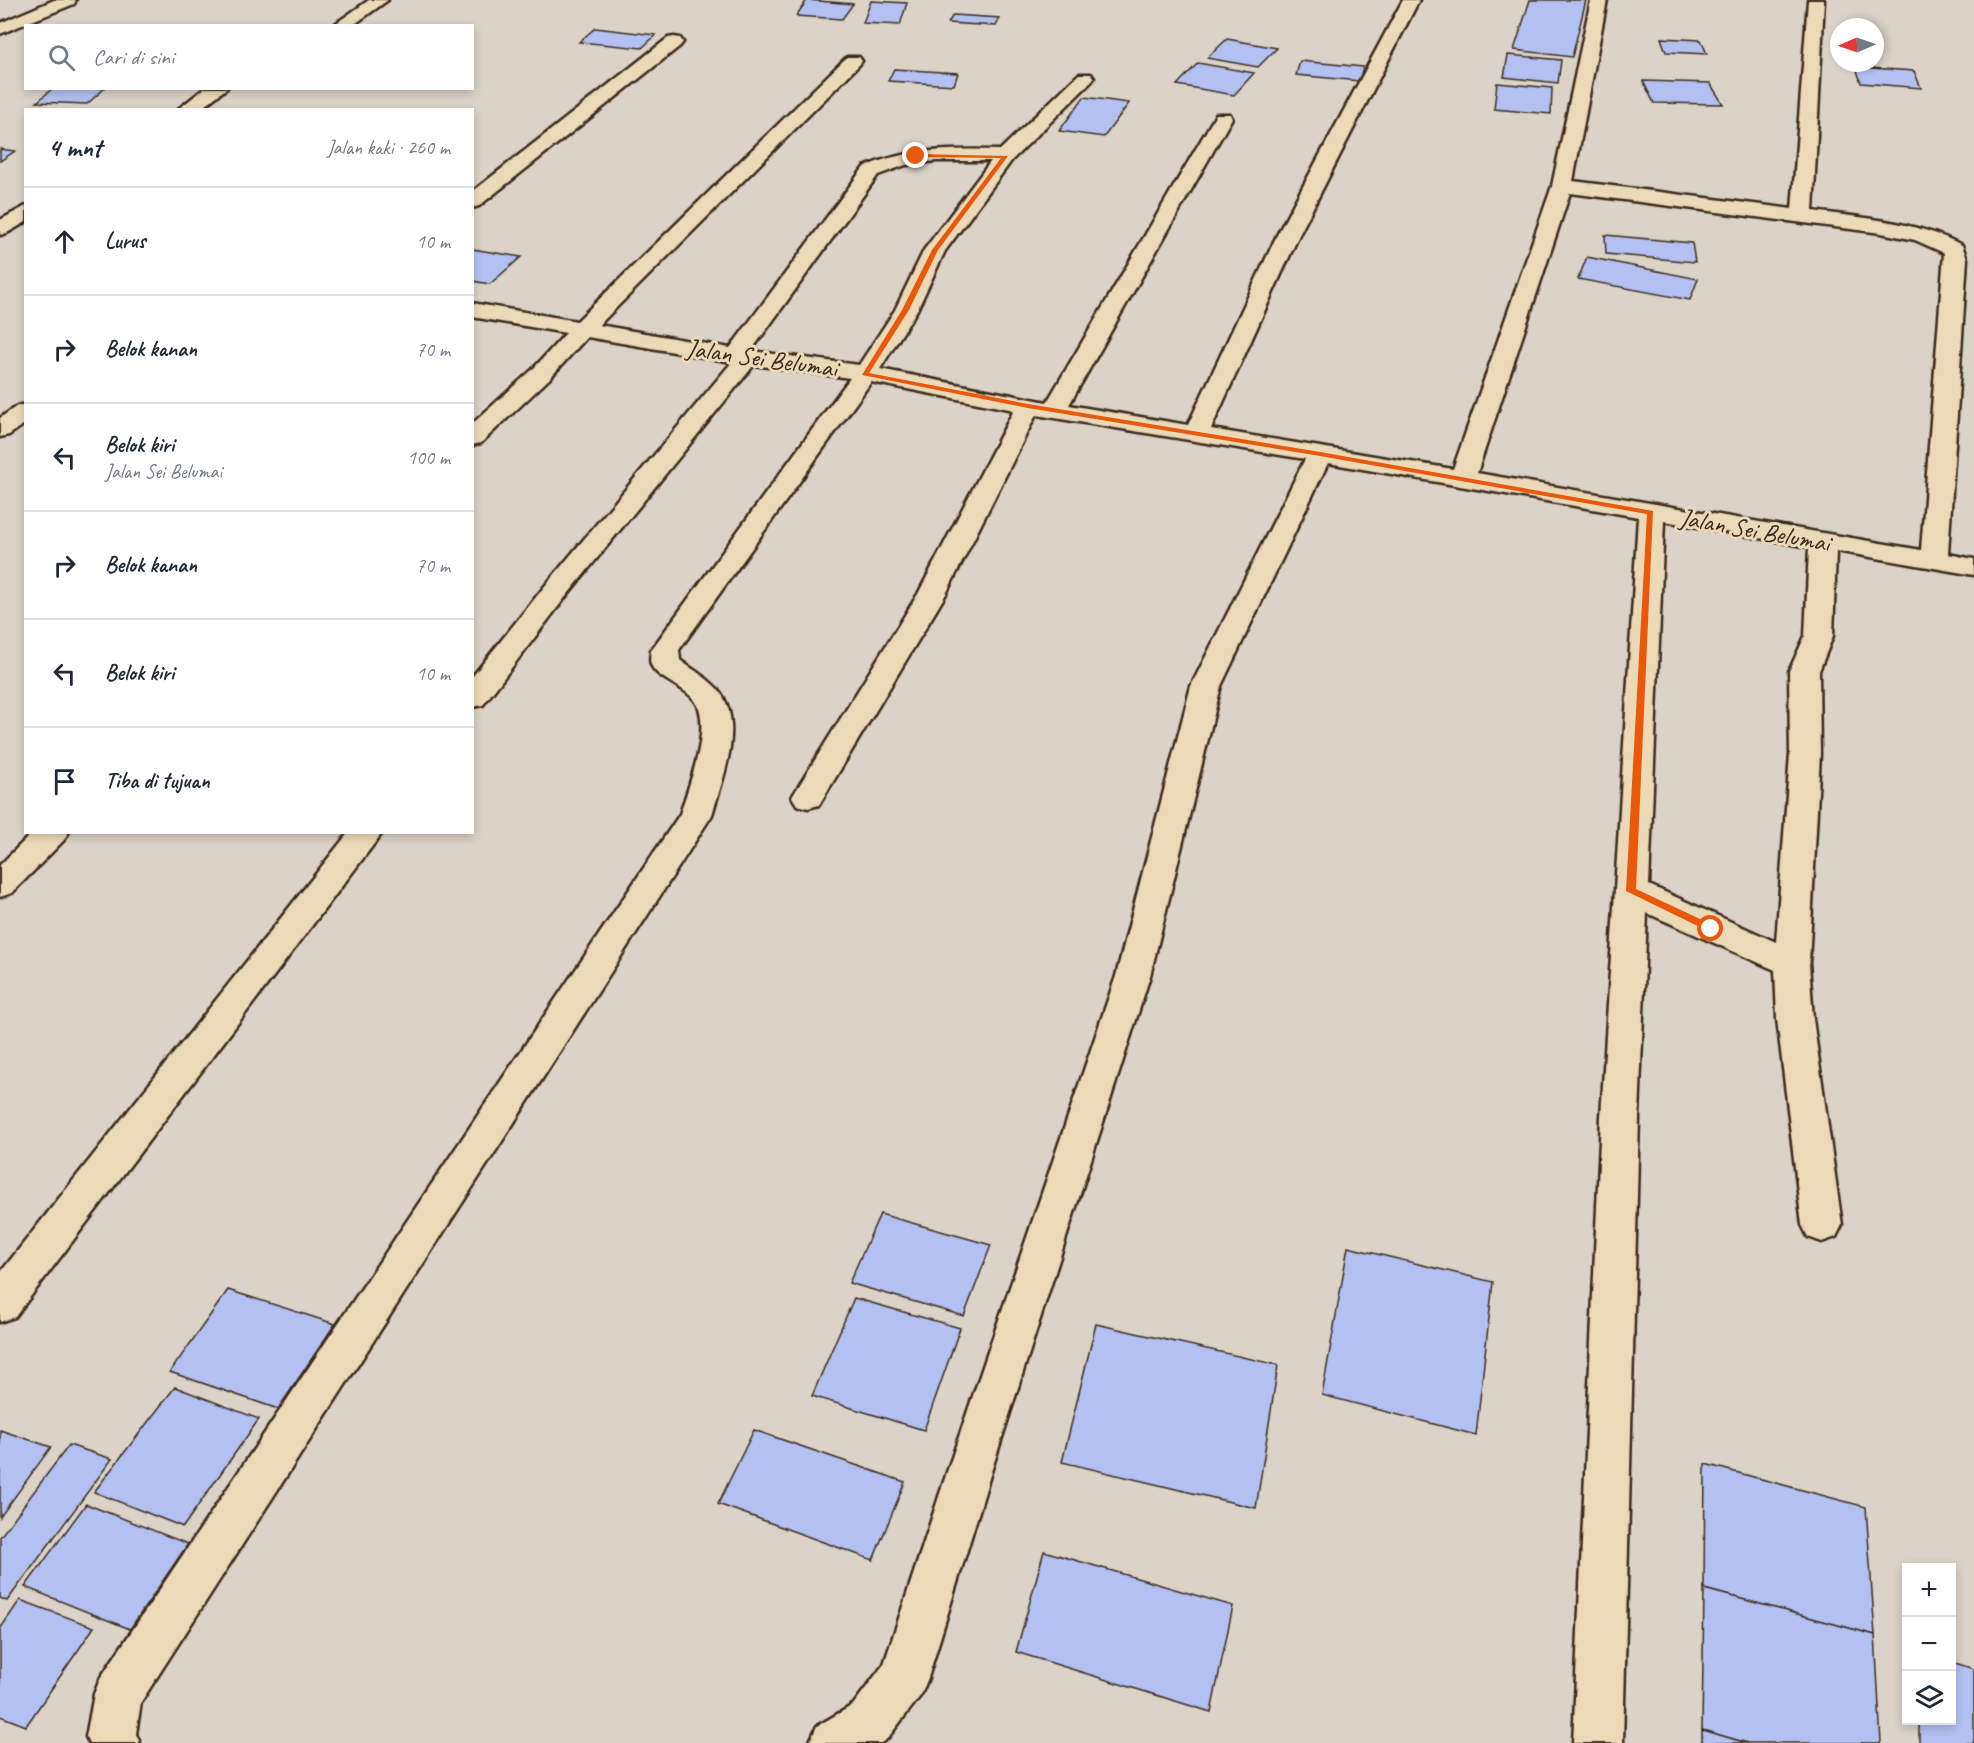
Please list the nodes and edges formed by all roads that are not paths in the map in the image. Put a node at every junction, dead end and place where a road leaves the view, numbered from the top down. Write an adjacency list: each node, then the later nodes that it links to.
1 (68, 0): 9 (street)
2 (351, 0): 7 (street)
3 (380, 0): 8 (street)
4 (1411, 0): 30 (street)
5 (1599, 0): 18 (street)
6 (1816, 0): 20 (street)
7 (323, 19)
8 (343, 24)
9 (0, 29)
10 (674, 42): 19 (street)
11 (853, 61): 24 (street)
12 (1085, 78): 17 (street)
13 (227, 91): 14 (street); 15 (street)
14 (190, 108)
15 (213, 108)
16 (1223, 118): 27 (street)
17 (1005, 156): 25 (street); 26 (street)
18 (1562, 186): 20 (street); 33 (street)
19 (474, 200)
20 (1802, 216): 36 (street)
21 (24, 227): 22 (street)
22 (0, 229)
23 (474, 310): 24 (street, Jalan Sei Belumai)
24 (582, 329): 25 (street, Jalan Sei Belumai); 31 (street)
25 (742, 357): 26 (street, Jalan Sei Belumai); 38 (street)
26 (865, 374): 27 (street, Jalan Sei Belumai); 47 (street)
27 (1041, 408): 30 (street, Jalan Sei Belumai); 39 (street)
28 (24, 412): 29 (street)
29 (0, 430)
30 (1197, 433): 32 (street, Jalan Sei Belumai)
31 (474, 436)
32 (1320, 454): 33 (street, Jalan Sei Belumai); 48 (street)
33 (1462, 480): 34 (street, Jalan Sei Belumai)
34 (1651, 512): 35 (street, Jalan Sei Belumai); 43 (street)
35 (1823, 541): 36 (street, Jalan Sei Belumai); 44 (street)
36 (1934, 560): 37 (street, Jalan Sei Belumai)
37 (1974, 567)
38 (474, 695)
39 (808, 797)
40 (51, 834): 42 (street)
41 (366, 834): 46 (street)
42 (0, 885)
43 (1631, 891): 44 (street); 49 (street)
44 (1792, 963): 45 (street)
45 (1822, 1225)
46 (0, 1304)
47 (116, 1743)
48 (834, 1743)
49 (1598, 1743)

